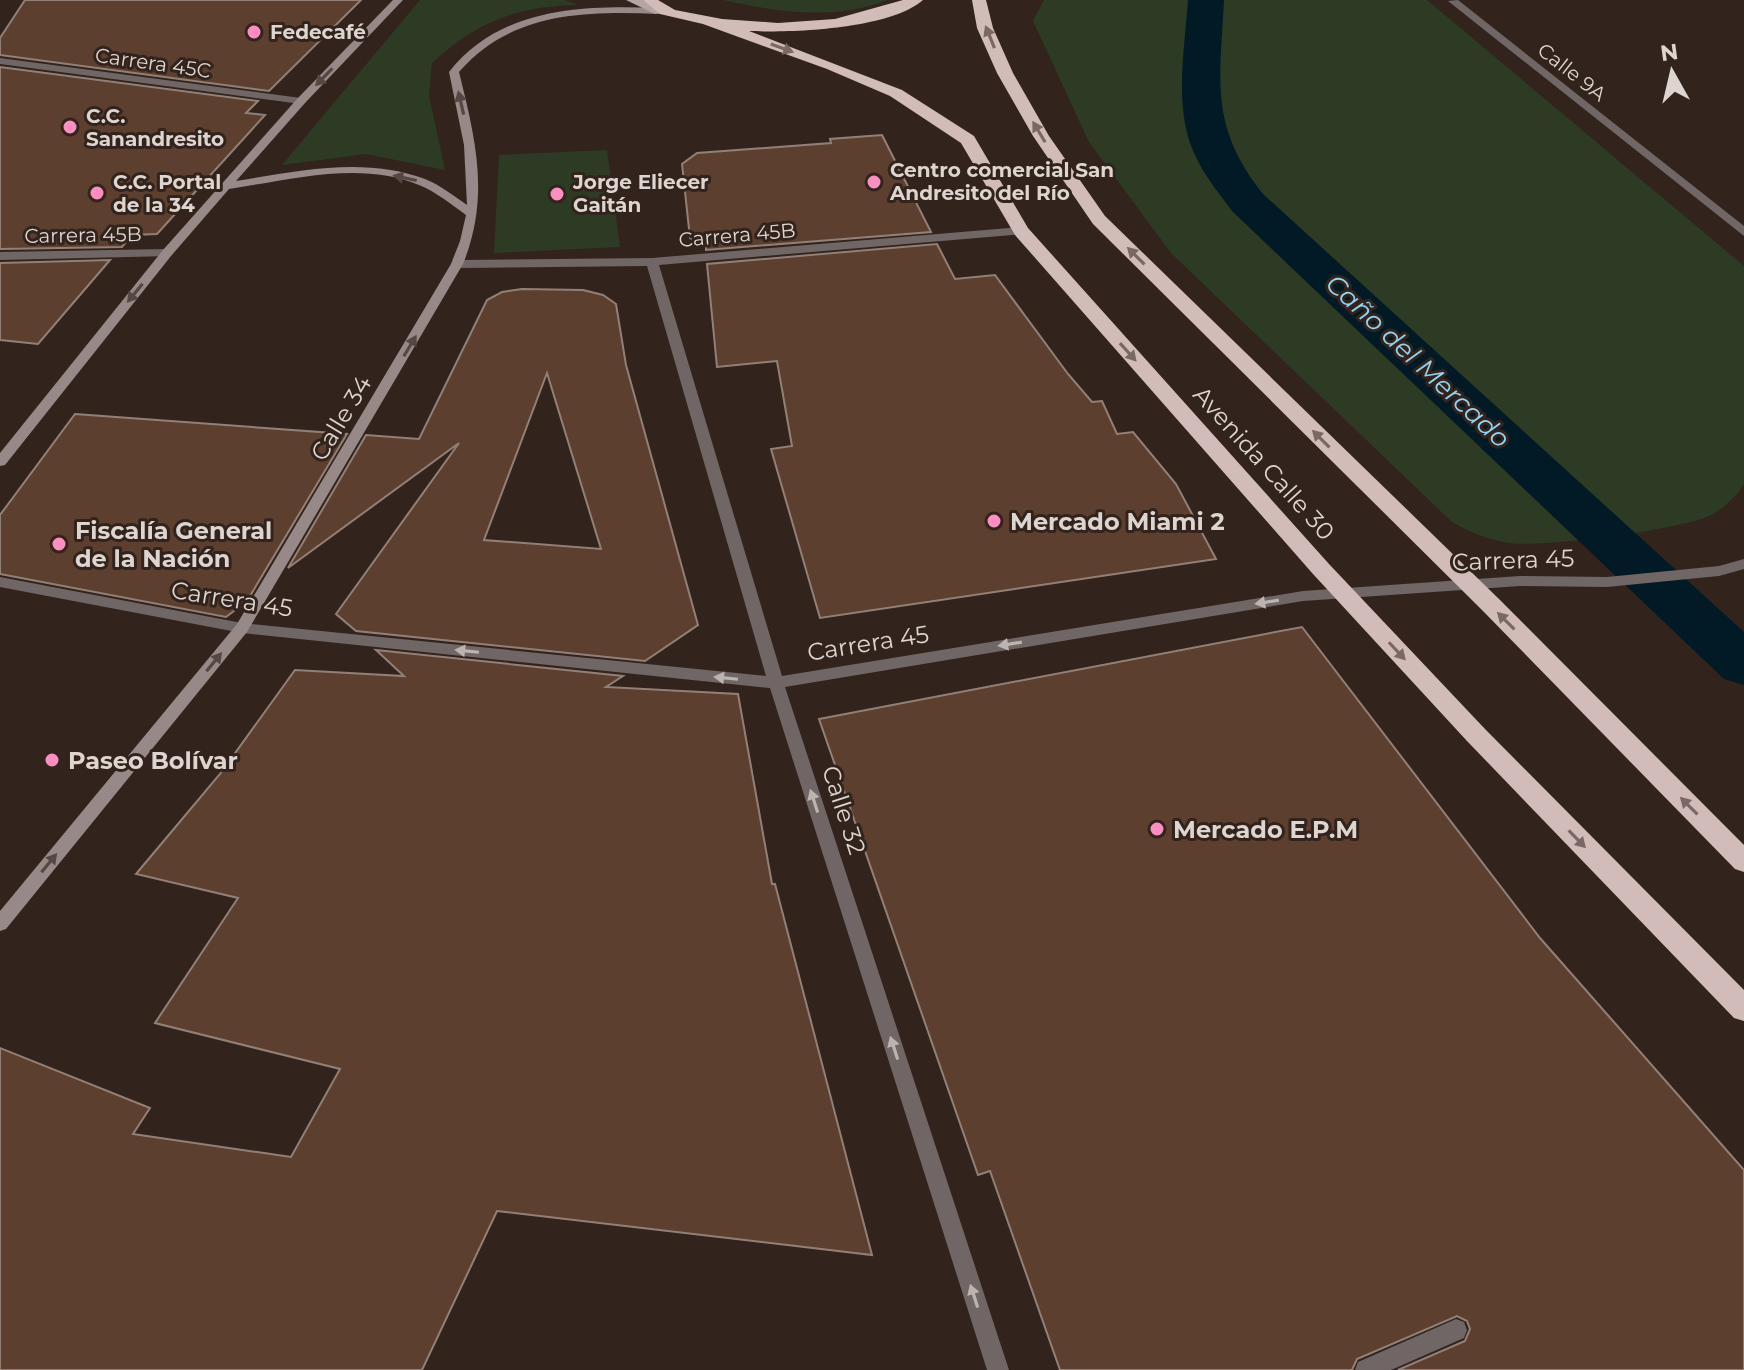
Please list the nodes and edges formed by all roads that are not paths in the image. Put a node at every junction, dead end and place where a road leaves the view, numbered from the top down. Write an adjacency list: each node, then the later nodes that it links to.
1 (398, 0): 9 (street, one-way to 9)
2 (632, 0): 6 (main road)
3 (916, 0): 7 (highway)
4 (979, 0): 21 (highway, one-way to 4)
5 (1453, 1): 13 (street, Calle 9A)
6 (655, 5): 7 (highway); 11 (street, Calle 34, one-way to 6)
7 (708, 21): 12 (highway, Avenida Calle 30, one-way to 12)
8 (0, 61): 9 (street, Carrera 45C)
9 (301, 101): 10 (street)
10 (228, 186): 11 (street, one-way to 10); 14 (street)
11 (473, 214): 17 (street, Calle 34)
12 (1021, 231): 16 (street, Carrera 45B); 22 (highway, Avenida Calle 30, one-way to 22)
13 (1744, 232)
14 (167, 253): 15 (street, Carrera 45B); 18 (street, one-way to 18)
15 (0, 256)
16 (652, 262): 17 (street, Carrera 45B); 24 (street, Calle 32)
17 (457, 264): 23 (street, Calle 34, one-way to 17)
18 (0, 462)
19 (1744, 564): 21 (street, Carrera 45)
20 (0, 582): 23 (street, Carrera 45)
21 (1469, 585): 22 (street, Carrera 45); 25 (highway, one-way to 21)
22 (1344, 593): 24 (street, Carrera 45, one-way to 24); 27 (highway, Avenida Calle 30, one-way to 27)
23 (242, 628): 24 (street, Carrera 45, one-way to 23); 26 (street, Calle 34, one-way to 23)
24 (776, 683): 29 (street, Calle 32, one-way to 24)
25 (1744, 862)
26 (0, 924)
27 (1744, 1009)
28 (1456, 1330): 30 (street)
29 (998, 1370)
30 (1366, 1370)

